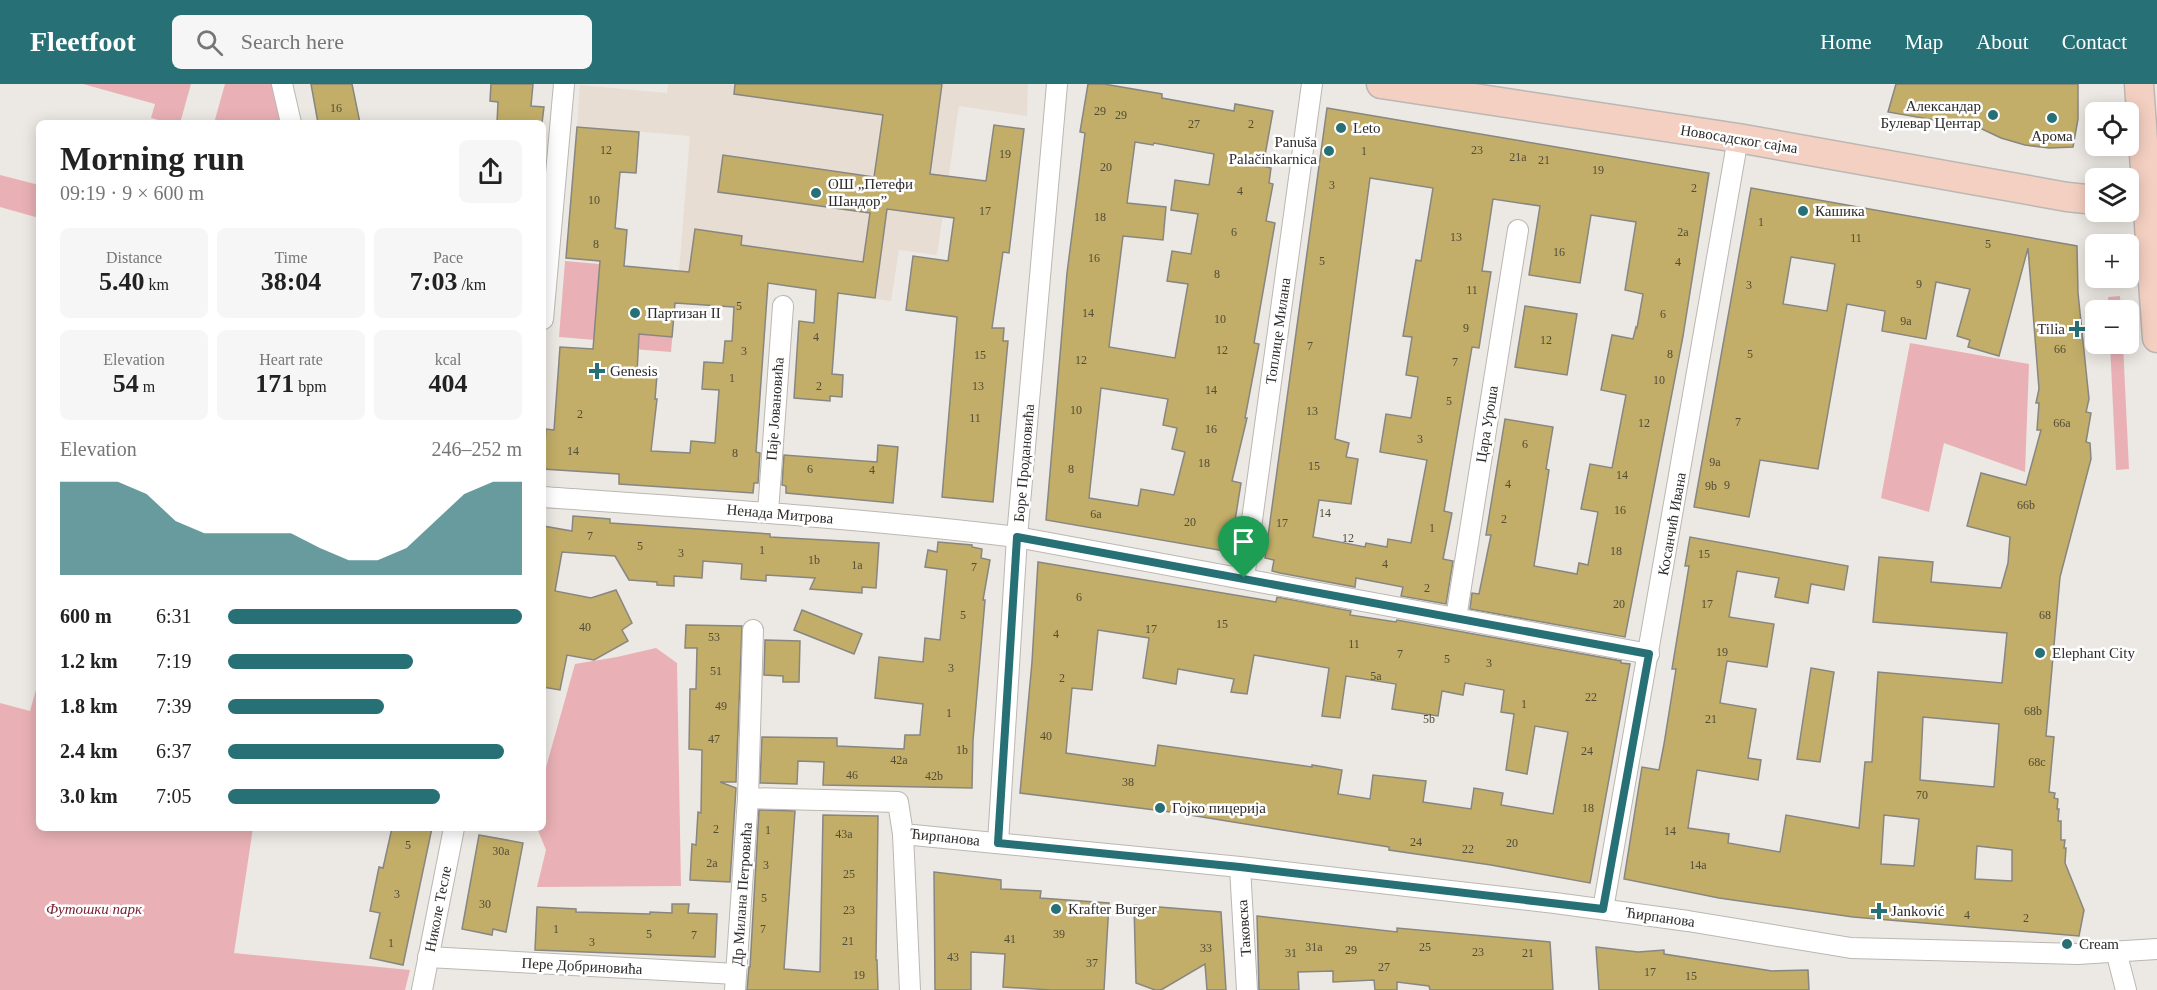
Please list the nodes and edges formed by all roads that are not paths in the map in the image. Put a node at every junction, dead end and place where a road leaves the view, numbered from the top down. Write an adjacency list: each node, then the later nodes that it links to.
1 (282, 84): 7 (street)
2 (564, 84): 12 (street)
3 (1057, 84): 17 (street, Боре Продановића)
4 (1312, 84): 18 (street, Топлице Милана)
5 (1381, 84): 8 (street, Новосадског сајма)
6 (2139, 84): 10 (street)
7 (290, 120)
8 (1738, 138): 9 (street, Новосадског сајма); 21 (street, Косанчић Ивана)
9 (2085, 199)
10 (2144, 203): 14 (street)
11 (1518, 230): 19 (street, Цара Уроша)
12 (546, 285)
13 (783, 306): 16 (street, Паје Јовановића)
14 (2157, 338)
15 (546, 496): 16 (street, Ненада Митрова)
16 (768, 512): 17 (street, Ненада Митрова)
17 (1017, 537): 18 (street, Ненада Митрова); 25 (street, Боре Продановића)
18 (1244, 578): 19 (street, Ненада Митрова)
19 (1456, 618): 21 (street, Ненада Митрова)
20 (753, 630): 22 (street)
21 (1649, 654): 27 (street, Косанчић Ивана)
22 (748, 798): 24 (street, Ћирпанова); 31 (street, Др Милана Петровића)
23 (453, 831): 30 (street, Николе Тесле)
24 (903, 834): 25 (street, Ћирпанова); 33 (street)
25 (998, 843): 26 (street, Ћирпанова)
26 (1240, 867): 27 (street, Ћирпанова); 34 (street, Таковска)
27 (1603, 909): 29 (street, Ћирпанова)
28 (2157, 949): 29 (street, Ћирпанова)
29 (2116, 951): 35 (street)
30 (428, 957): 31 (street, Пере Добриновића); 32 (street, Николе Тесле)
31 (735, 982)
32 (422, 990)
33 (910, 990)
34 (1247, 990)
35 (2126, 990)

